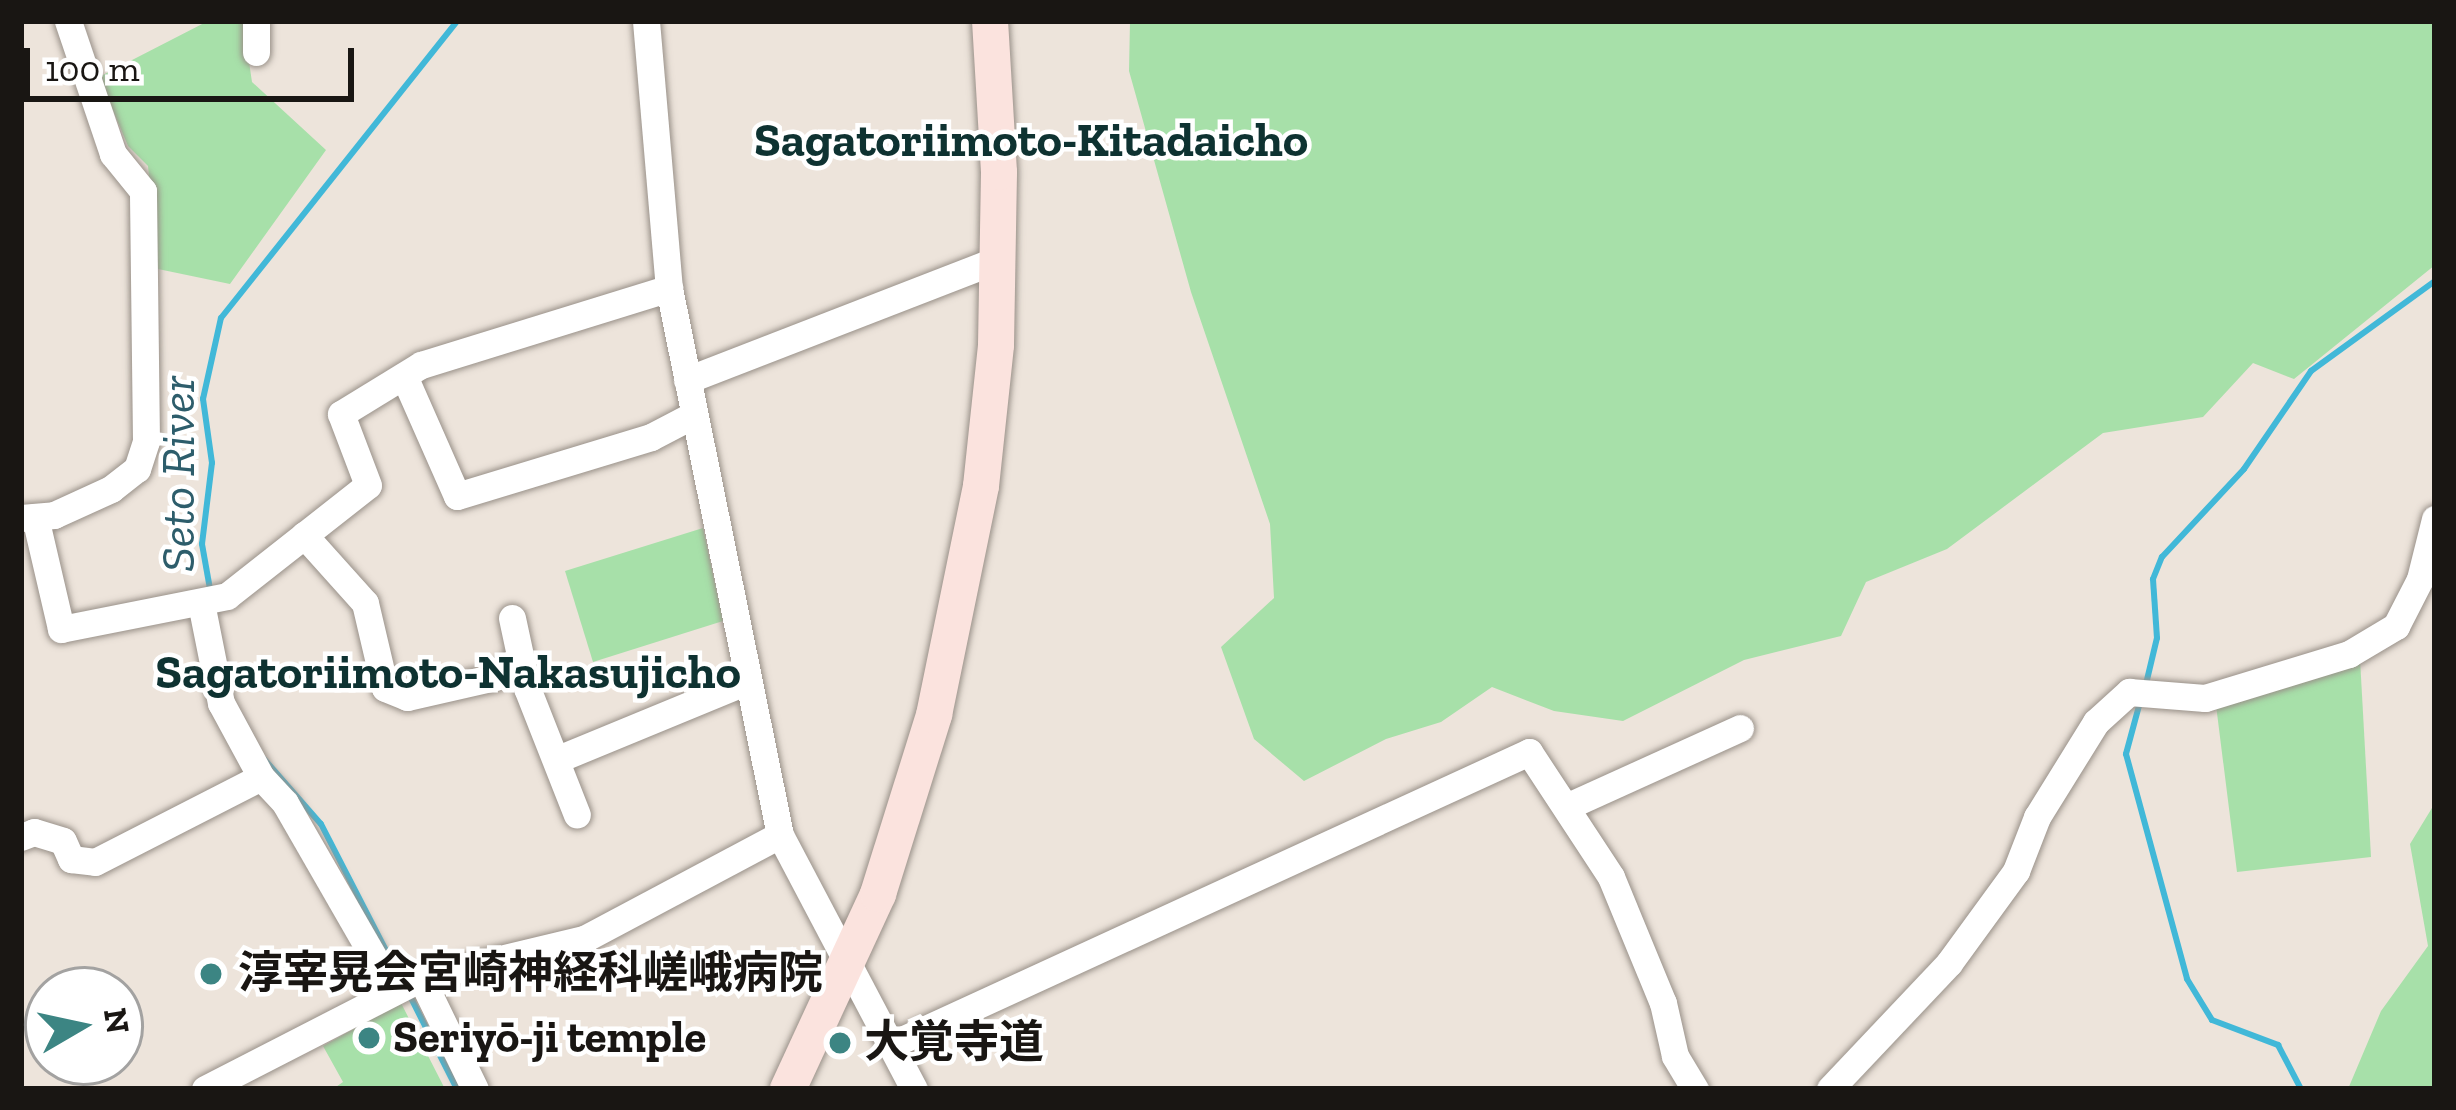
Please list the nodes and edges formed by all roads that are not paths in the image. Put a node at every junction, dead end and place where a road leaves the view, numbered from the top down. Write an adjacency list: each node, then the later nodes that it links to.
1 (68, 21): 11 (street)
2 (256, 21): 5 (street)
3 (646, 21): 7 (street)
4 (990, 21): 6 (street)
5 (256, 52)
6 (998, 260): 9 (street); 25 (street)
7 (669, 288): 8 (street); 9 (street)
8 (404, 376): 10 (street); 13 (street)
9 (687, 380): 10 (street)
10 (693, 415): 17 (street)
11 (28, 517): 14 (street)
12 (2435, 519): 33 (street)
13 (304, 535): 14 (street); 16 (street)
14 (211, 600): 20 (street)
15 (512, 619): 16 (street)
16 (518, 659): 19 (street)
17 (747, 681): 19 (street); 23 (street)
18 (1740, 728): 21 (street)
19 (558, 759): 22 (street)
20 (261, 777): 24 (street); 26 (street)
21 (1566, 807): 27 (street); 32 (street)
22 (577, 815)
23 (780, 835): 25 (street); 26 (street)
24 (21, 837)
25 (848, 967): 27 (street); 30 (street)
26 (406, 985): 28 (street); 29 (street)
27 (892, 1044): 31 (street)
28 (205, 1089)
29 (475, 1089)
30 (788, 1089)
31 (914, 1089)
32 (1695, 1089)
33 (1830, 1089)

